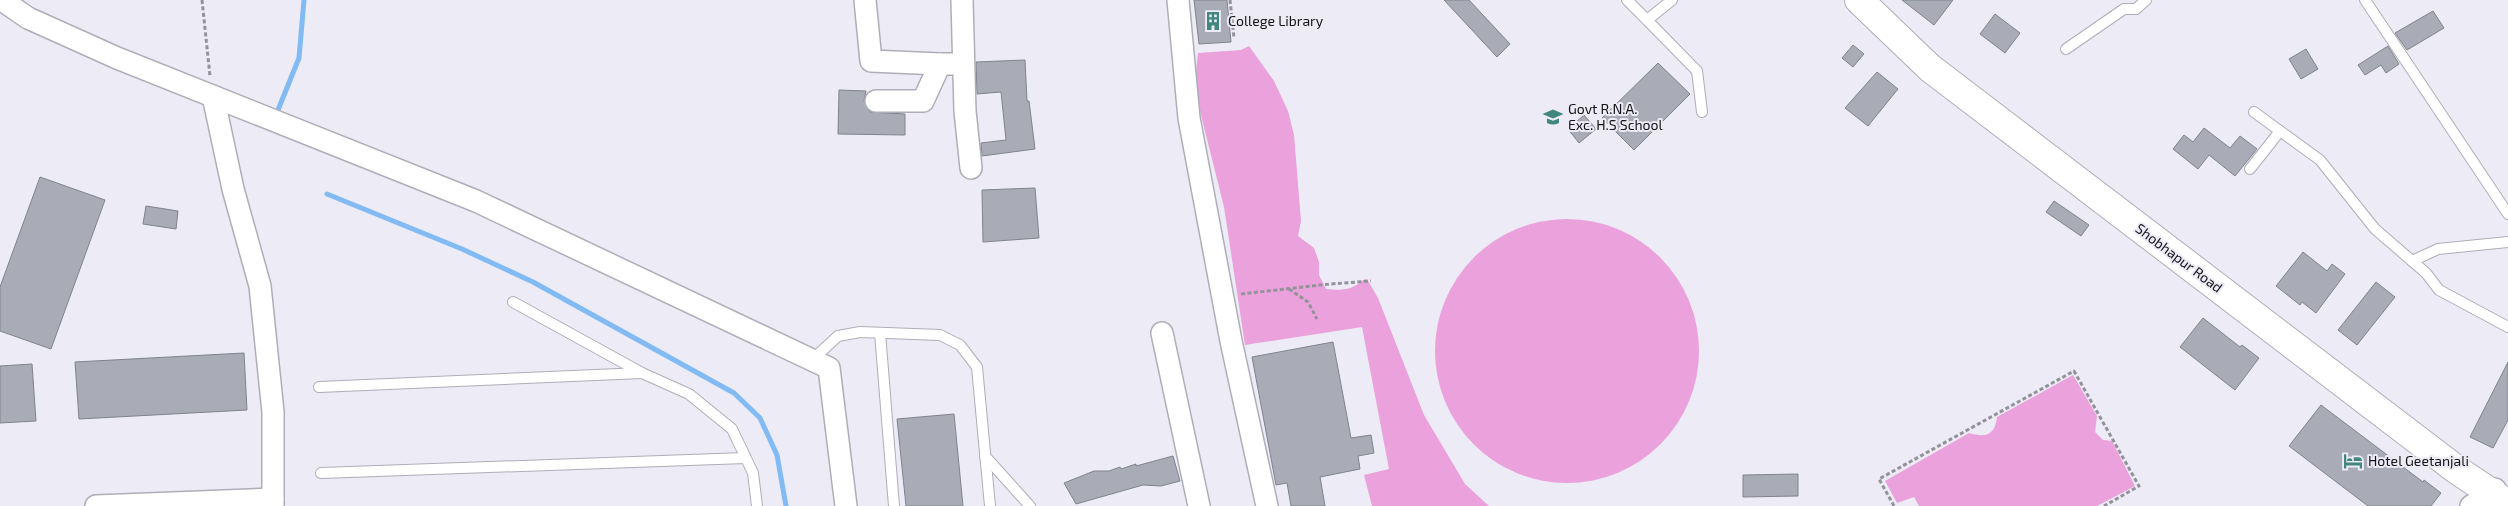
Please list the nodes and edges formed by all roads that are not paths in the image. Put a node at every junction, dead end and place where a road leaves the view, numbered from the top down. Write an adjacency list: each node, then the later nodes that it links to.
1 (2, 0): 15 (street)
2 (865, 0): 13 (street)
3 (962, 0): 14 (street)
4 (1178, 0): 44 (street)
5 (1626, 0): 11 (lane)
6 (1672, 0): 11 (lane)
7 (1859, 0): 35 (main road, Shobhapur Road)
8 (1870, 0): 35 (main road, Shobhapur Road)
9 (2146, 0): 12 (lane)
10 (2365, 0): 22 (lane)
11 (1647, 20): 17 (lane)
12 (2066, 49)
13 (940, 64): 14 (street); 16 (street)
14 (963, 64): 20 (street)
15 (213, 96): 29 (street); 36 (street)
16 (876, 101)
17 (1702, 112)
18 (2254, 112): 19 (lane)
19 (2280, 131): 21 (lane); 24 (lane)
20 (971, 168)
21 (2250, 169)
22 (2508, 214)
23 (2508, 242): 24 (lane)
24 (2412, 261): 26 (lane)
25 (514, 302): 30 (lane)
26 (2508, 327)
27 (880, 333): 29 (lane); 32 (lane); 40 (lane)
28 (1162, 333): 43 (street)
29 (812, 360): 39 (street)
30 (642, 373): 31 (lane); 33 (lane)
31 (319, 387)
32 (985, 456): 41 (lane); 42 (lane)
33 (745, 458): 34 (lane); 38 (lane)
34 (321, 473)
35 (2495, 498)
36 (274, 502): 37 (street)
37 (96, 506)
38 (757, 506)
39 (846, 506)
40 (894, 506)
41 (990, 506)
42 (1030, 506)
43 (1199, 506)
44 (1267, 506)

